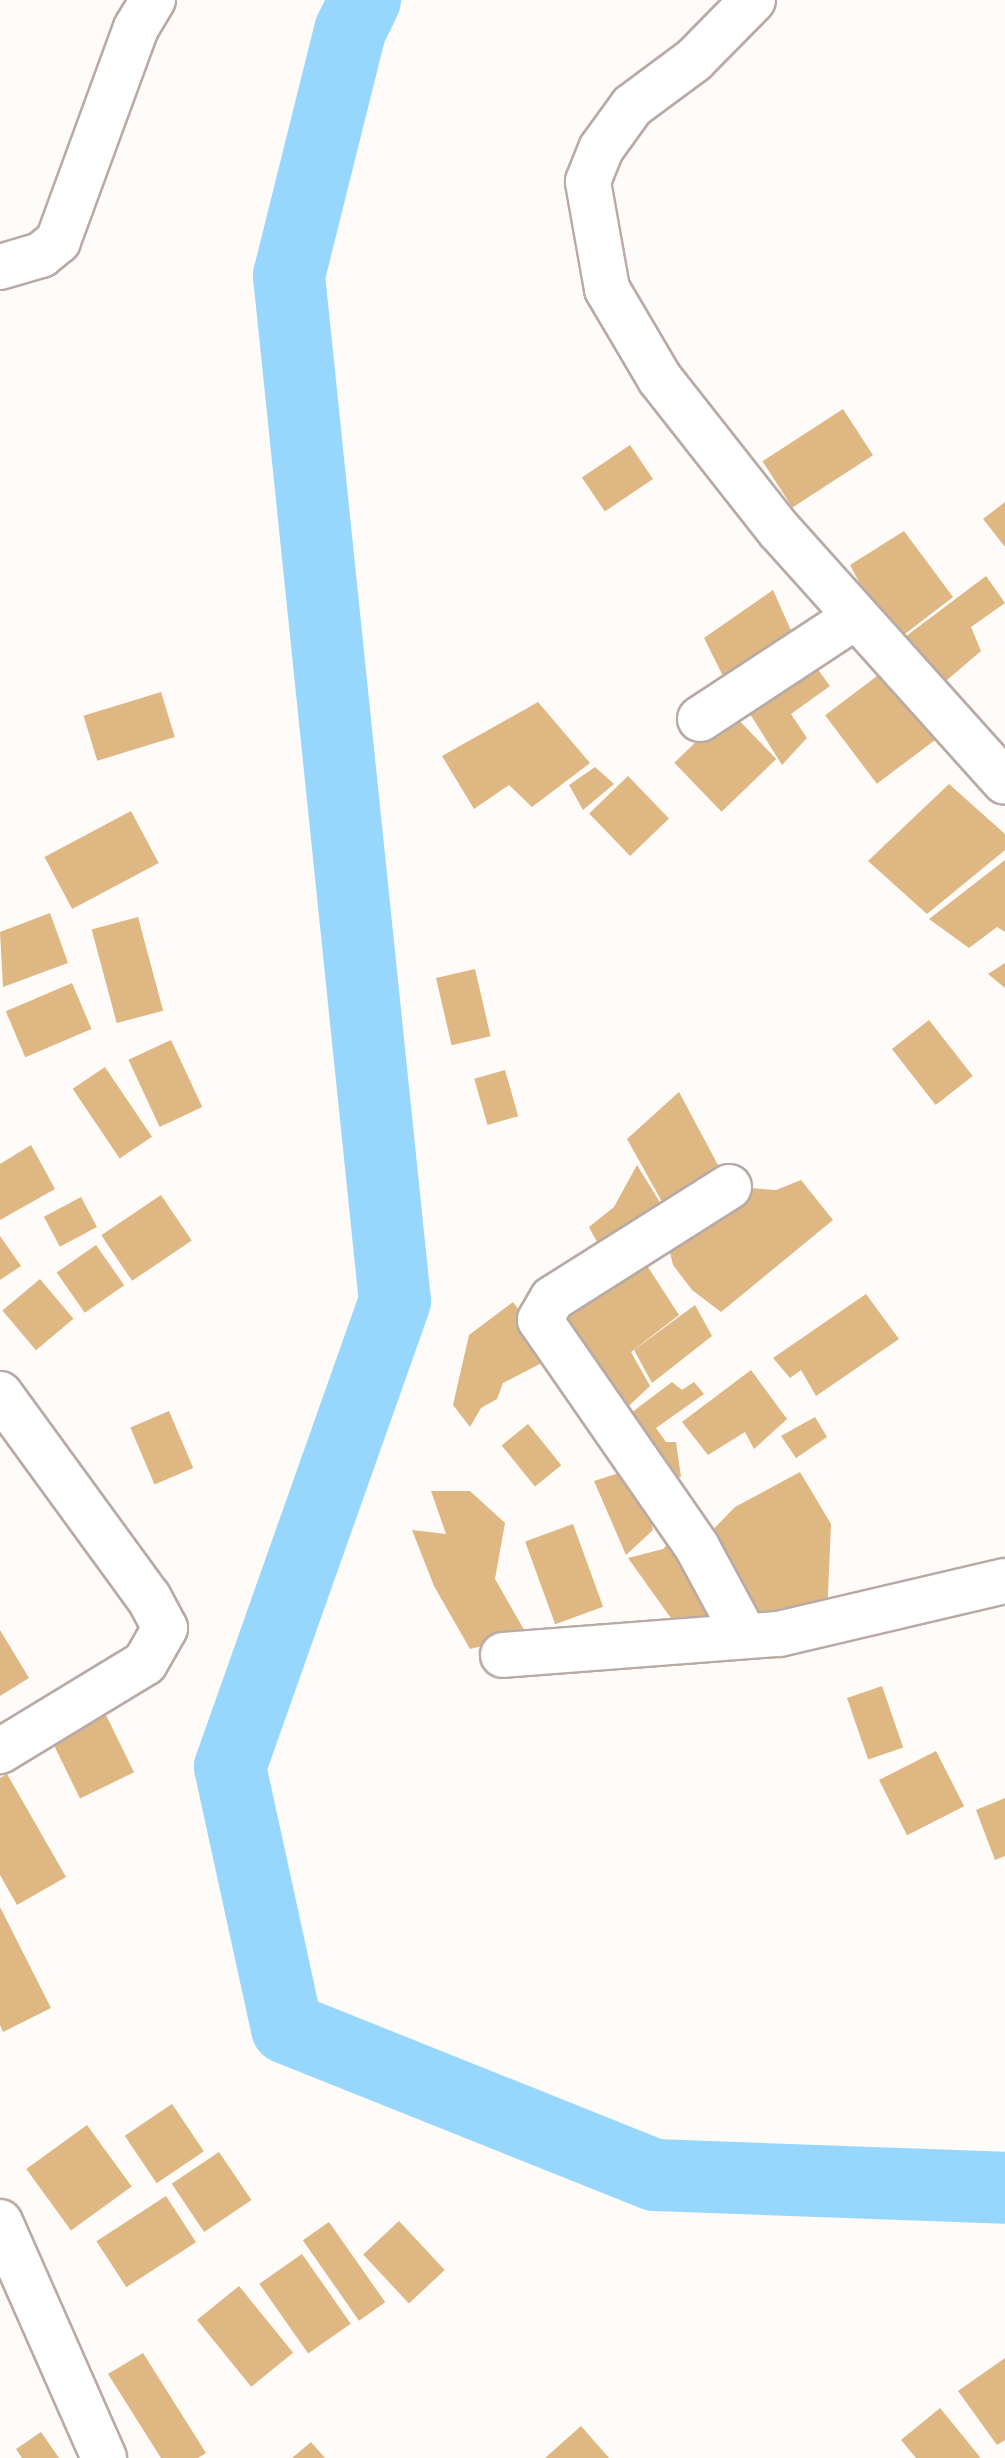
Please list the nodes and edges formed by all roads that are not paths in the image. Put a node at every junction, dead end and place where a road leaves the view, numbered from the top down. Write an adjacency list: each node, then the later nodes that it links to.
1 (153, 0): 3 (street)
2 (753, 0): 4 (street)
3 (0, 267)
4 (855, 617): 5 (street); 6 (street)
5 (700, 719)
6 (1005, 782)
7 (729, 1187): 10 (street)
8 (0, 1394): 12 (street)
9 (1005, 1581): 10 (street)
10 (744, 1634): 11 (street)
11 (503, 1655)
12 (0, 1751)
13 (0, 2222): 14 (street)
14 (104, 2458)

